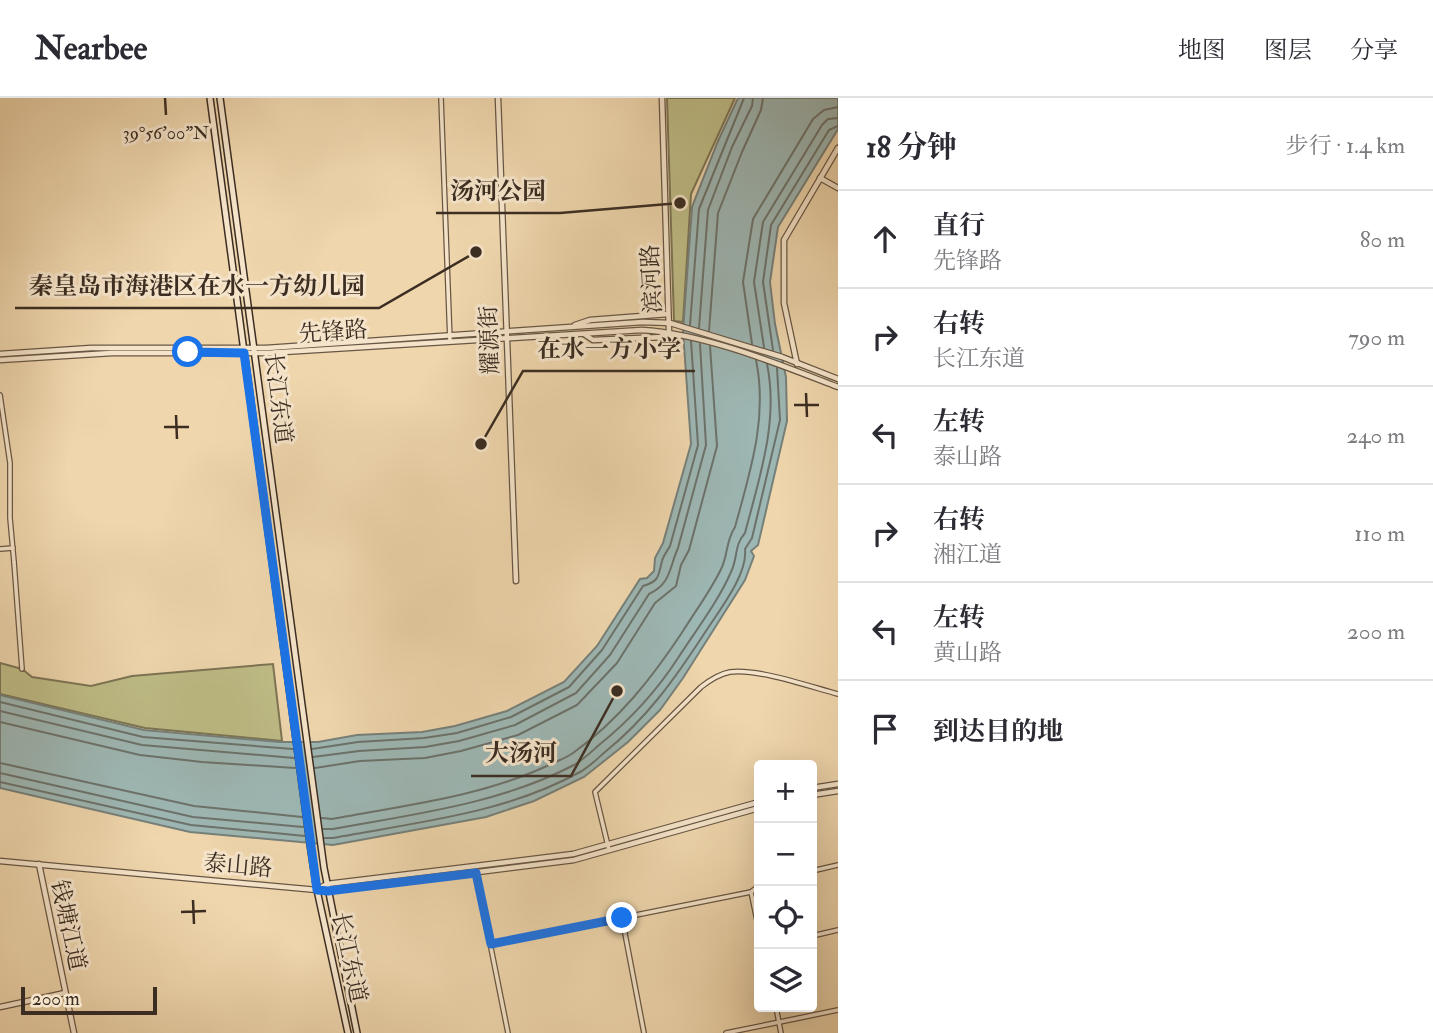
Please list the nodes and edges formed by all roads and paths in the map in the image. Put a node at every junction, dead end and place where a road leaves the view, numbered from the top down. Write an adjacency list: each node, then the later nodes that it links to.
1 (210, 98): 16 (main road, 长江东道)
2 (220, 98): 17 (main road, 长江东道)
3 (441, 98): 14 (street)
4 (498, 98): 12 (street, 耀源街)
5 (662, 98): 9 (street, 滨河路)
6 (838, 148): 7 (street)
7 (820, 178): 8 (street); 19 (street)
8 (838, 188)
9 (668, 314): 10 (street, 滨河路); 11 (street)
10 (670, 323): 11 (street); 13 (street, 滨河路); 19 (street)
11 (568, 328): 12 (street)
12 (506, 331): 14 (street); 15 (street, 耀源街)
13 (669, 332): 15 (street, 先锋路); 20 (street, 先锋路)
14 (449, 338): 15 (street, 先锋路); 17 (street, 先锋路)
15 (506, 338): 26 (street, 耀源街)
16 (243, 350): 17 (street, 先锋路); 18 (street, 先锋路); 43 (main road, 长江东道)
17 (256, 351): 42 (main road, 长江东道)
18 (0, 357)
19 (797, 363): 20 (street); 21 (street)
20 (798, 372): 22 (street, 先锋路)
21 (838, 379)
22 (838, 387)
23 (0, 395): 24 (street)
24 (13, 547): 25 (street); 27 (street)
25 (0, 549)
26 (516, 581)
27 (22, 669)
28 (838, 694): 35 (street)
29 (838, 784): 30 (street)
30 (817, 787)
31 (838, 791): 32 (street)
32 (817, 794)
33 (754, 803): 35 (street)
34 (754, 809): 36 (street, 泰山路)
35 (608, 844): 36 (street); 42 (street)
36 (609, 850): 41 (street, 泰山路)
37 (0, 861): 38 (street, 泰山路)
38 (38, 864): 43 (street, 泰山路); 51 (street, 钱塘江道)
39 (838, 865): 40 (street)
40 (817, 870)
41 (476, 873): 42 (street, 泰山路); 50 (street)
42 (327, 888): 43 (street, 泰山路); 58 (main road, 长江东道)
43 (317, 890): 57 (main road, 长江东道)
44 (754, 890): 45 (street)
45 (751, 892): 46 (street); 47 (street)
46 (754, 906)
47 (622, 918): 50 (street); 60 (street)
48 (838, 930): 49 (street)
49 (817, 935)
50 (491, 944): 59 (street)
51 (65, 993): 52 (street); 56 (street, 钱塘江道)
52 (0, 1007)
53 (838, 1010): 55 (street)
54 (777, 1012): 55 (street)
55 (779, 1022): 61 (street); 62 (street)
56 (74, 1033)
57 (348, 1033)
58 (357, 1033)
59 (508, 1033)
60 (644, 1033)
61 (726, 1033)
62 (781, 1033)

